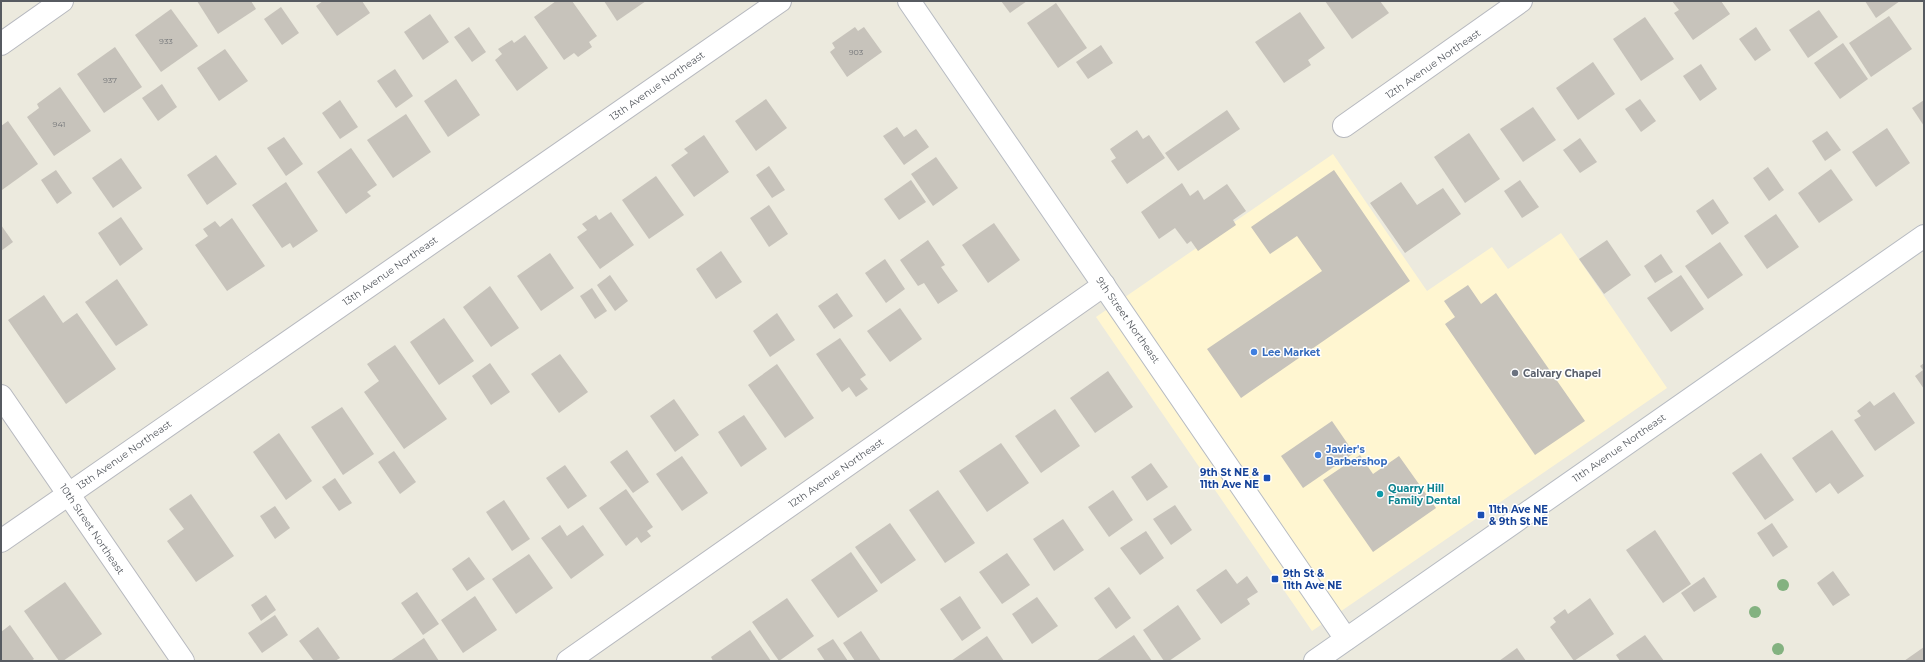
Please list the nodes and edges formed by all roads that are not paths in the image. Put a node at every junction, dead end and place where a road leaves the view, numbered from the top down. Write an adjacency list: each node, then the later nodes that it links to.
1 (62, 1): 5 (street)
2 (780, 1): 10 (street, 13th Avenue Northeast)
3 (909, 1): 8 (street, 9th Street Northeast)
4 (1521, 1): 6 (street, 12th Avenue Northeast)
5 (1, 44)
6 (1344, 126)
7 (1924, 236): 12 (street, 11th Avenue Northeast)
8 (1104, 285): 12 (street, 9th Street Northeast); 14 (street, 12th Avenue Northeast)
9 (1, 396): 10 (street, 10th Street Northeast)
10 (68, 494): 11 (street, 13th Avenue Northeast); 13 (street, 10th Street Northeast)
11 (1, 541)
12 (1346, 639): 15 (street, 11th Avenue Northeast)
13 (183, 661)
14 (568, 661)
15 (1315, 661)

